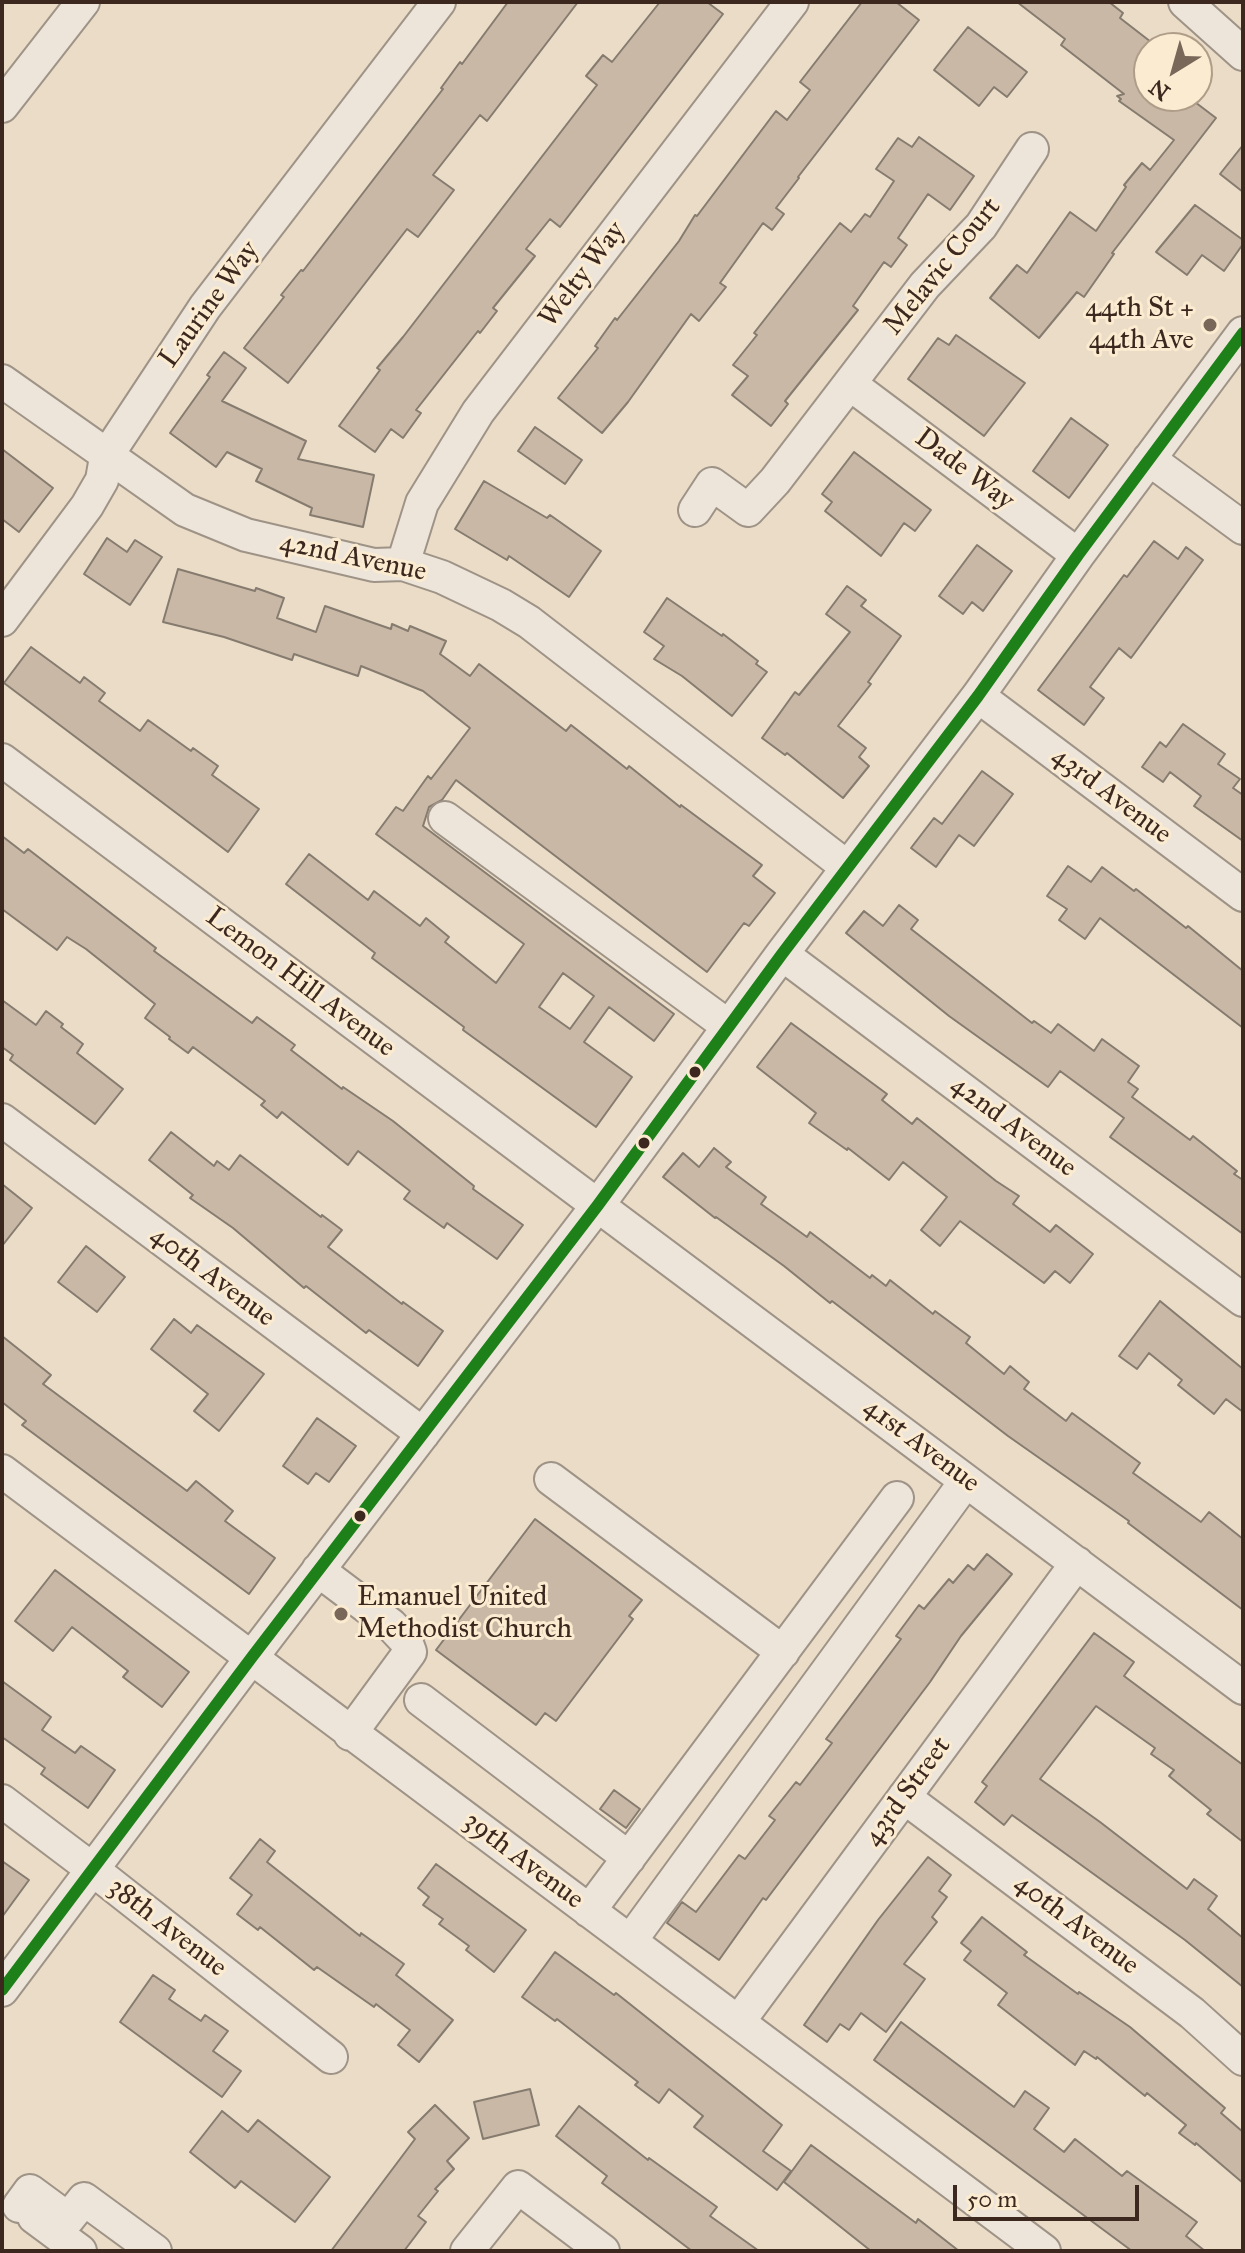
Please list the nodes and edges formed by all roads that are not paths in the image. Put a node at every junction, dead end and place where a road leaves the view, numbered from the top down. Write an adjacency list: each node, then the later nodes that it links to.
1 (83, 2): 6 (street)
2 (439, 2): 11 (street, Laurine Way)
3 (792, 2): 16 (street, Welty Way)
4 (1185, 2): 5 (street)
5 (1243, 54)
6 (2, 106)
7 (1032, 149): 10 (street, Melavic Court)
8 (1243, 333): 12 (street)
9 (2, 381): 11 (street, 42nd Avenue)
10 (850, 384): 13 (street, Melavic Court); 15 (street, Dade Way)
11 (106, 457): 16 (street, 42nd Avenue); 17 (street, Laurine Way)
12 (1149, 459): 14 (street); 15 (street)
13 (695, 510)
14 (1243, 528)
15 (1078, 555): 18 (street)
16 (403, 564): 21 (street, 42nd Avenue)
17 (2, 620)
18 (978, 696): 21 (street); 22 (street, 43rd Avenue)
19 (2, 760): 26 (street, Lemon Hill Avenue)
20 (445, 818): 24 (street)
21 (847, 867): 23 (street)
22 (1243, 895)
23 (782, 954): 24 (street); 27 (street, 42nd Avenue)
24 (728, 1026): 26 (street)
25 (2, 1120): 28 (street, 40th Avenue)
26 (598, 1205): 28 (street); 31 (street, 41st Avenue)
27 (1243, 1300)
28 (423, 1434): 34 (street)
29 (2, 1471): 36 (street, 39th Avenue)
30 (551, 1479): 35 (street)
31 (966, 1481): 33 (street, 41st Avenue); 45 (street)
32 (897, 1498): 35 (street)
33 (1077, 1563): 37 (street, 41st Avenue); 40 (street, 43rd Street)
34 (318, 1570): 36 (street); 39 (street)
35 (783, 1652): 42 (street)
36 (252, 1657): 39 (street, 39th Avenue); 43 (street)
37 (1243, 1688)
38 (421, 1700): 42 (street)
39 (350, 1734): 44 (street, 39th Avenue)
40 (904, 1797): 47 (street, 43rd Street); 49 (street, 40th Avenue)
41 (2, 1801): 43 (street, 38th Avenue)
42 (629, 1858): 44 (street)
43 (92, 1869): 46 (street); 48 (street, 38th Avenue)
44 (589, 1911): 45 (street, 39th Avenue)
45 (631, 1940): 47 (street, 39th Avenue)
46 (2, 1990)
47 (739, 2021): 55 (street, 39th Avenue)
48 (331, 2057)
49 (1243, 2059)
50 (10, 2200): 51 (street); 52 (street)
51 (80, 2251)
52 (155, 2251)
53 (467, 2251): 54 (street)
54 (603, 2251)
55 (1044, 2251)

